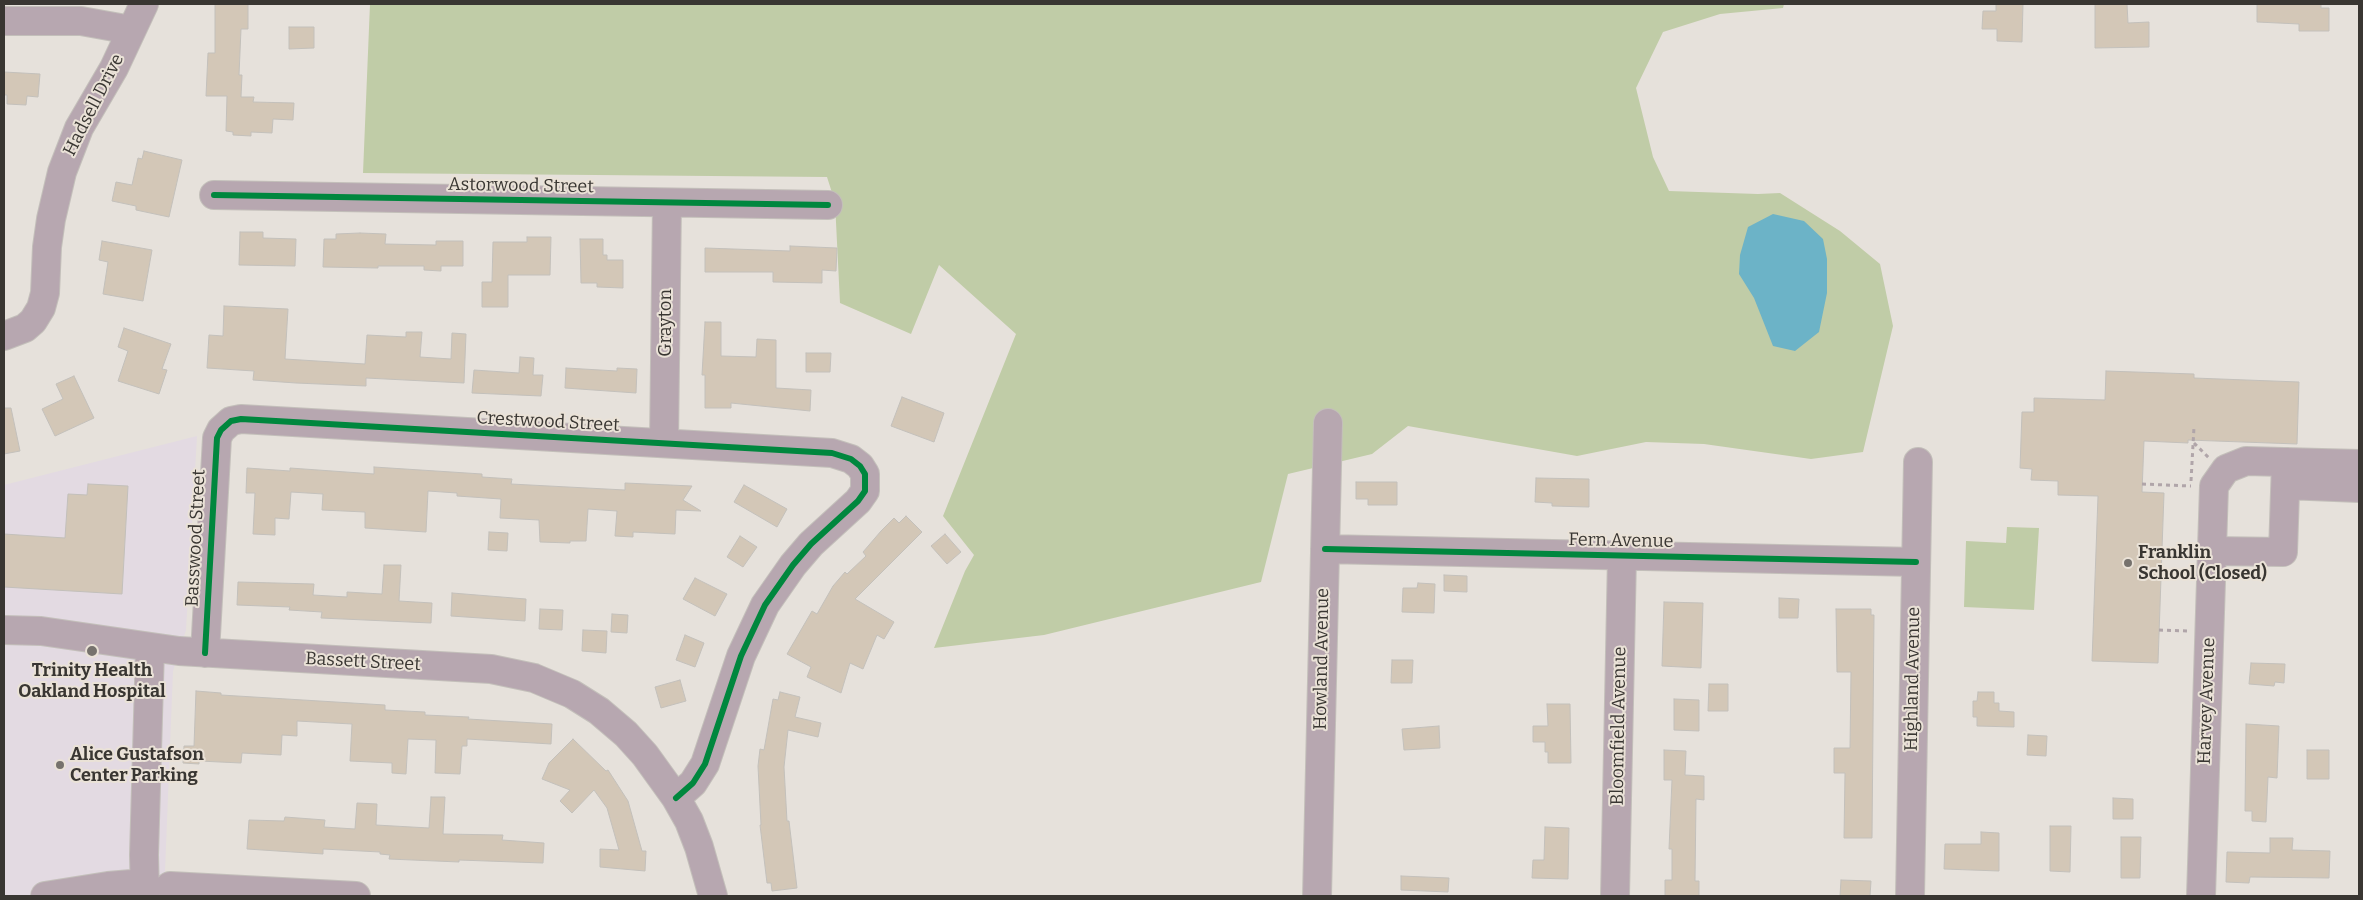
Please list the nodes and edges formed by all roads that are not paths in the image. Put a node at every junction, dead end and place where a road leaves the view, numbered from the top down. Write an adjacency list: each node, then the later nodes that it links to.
1 (144, 4): 3 (street, Hadsell Drive)
2 (4, 21): 3 (street)
3 (131, 30): 7 (street, Hadsell Drive)
4 (214, 195): 5 (street, Astorwood Street)
5 (667, 203): 6 (street, Astorwood Street); 10 (street, Grayton)
6 (828, 205)
7 (4, 336)
8 (1328, 423): 15 (street, Howland Avenue)
9 (224, 426): 10 (street, Crestwood Street); 21 (street, Basswood Street)
10 (664, 443): 22 (street, Crestwood Street)
11 (1918, 462): 18 (street, Highland Avenue)
12 (2359, 464): 13 (street)
13 (2286, 474): 14 (street); 16 (street); 16 (street, Harvey Avenue)
14 (2359, 488)
15 (1325, 549): 17 (street, Fern Avenue); 27 (street, Howland Avenue)
16 (2211, 551): 30 (street, Harvey Avenue)
17 (1622, 556): 18 (street, Fern Avenue); 28 (street, Bloomfield Avenue)
18 (1916, 562): 29 (street, Highland Avenue)
19 (4, 630): 20 (street, Bassett Street)
20 (150, 648): 21 (street, Bassett Street); 23 (street)
21 (205, 653): 22 (street, Bassett Street)
22 (676, 798): 26 (street, Bassett Street)
23 (153, 888): 24 (street); 25 (street)
24 (45, 896)
25 (356, 896)
26 (714, 896)
27 (1317, 896)
28 (1615, 896)
29 (1910, 896)
30 (2201, 896)

